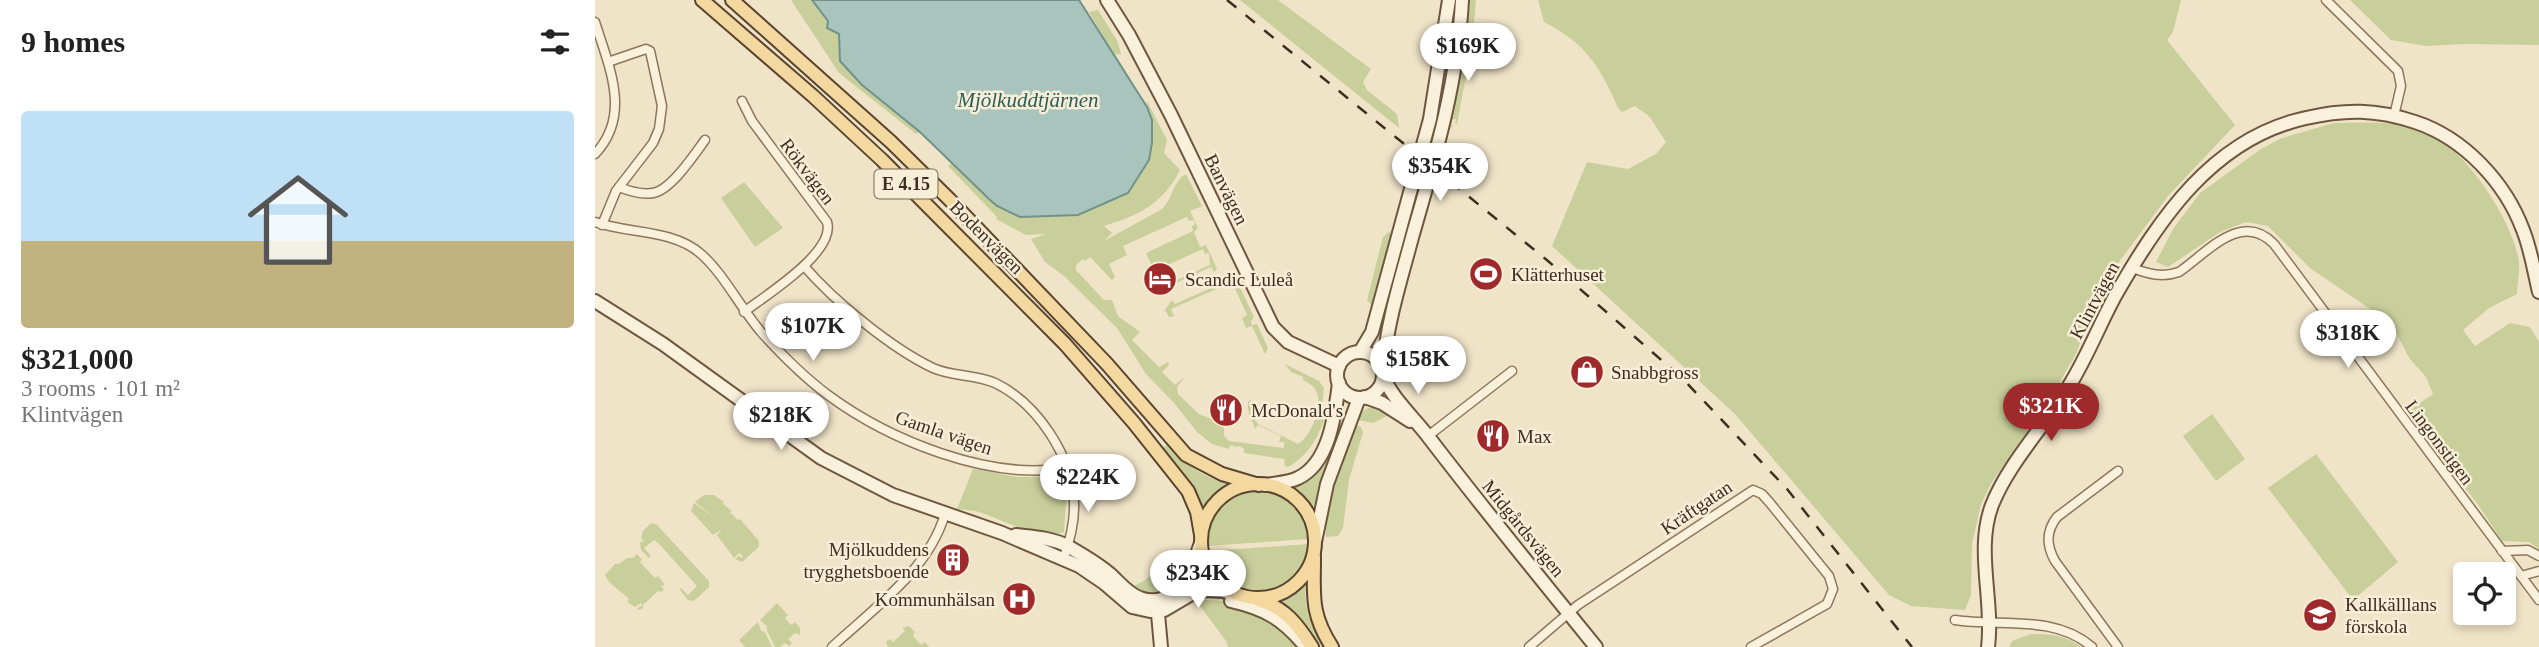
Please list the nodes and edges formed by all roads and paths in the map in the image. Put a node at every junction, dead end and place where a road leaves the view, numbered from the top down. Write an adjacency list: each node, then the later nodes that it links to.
1 (702, 0): 32 (main road, Bodenvägen / E 4.15)
2 (732, 0): 29 (main road, Bodenvägen / E 4.15)
3 (1107, 0): 21 (street, Banvägen)
4 (1449, 0): 20 (street)
5 (1462, 0): 23 (street)
6 (2326, 0): 10 (street)
7 (595, 22): 8 (street)
8 (608, 62): 12 (street); 13 (street)
9 (742, 101): 15 (street, Rökvägen)
10 (2394, 116): 16 (street, Klintvägen); 17 (street, Klintvägen)
11 (705, 140): 13 (street)
12 (595, 154)
13 (619, 187): 14 (street)
14 (598, 224): 19 (street, Gamla vägen)
15 (804, 266): 19 (street, Rökvägen); 27 (street)
16 (2132, 268): 35 (street, Lingonstigen); 46 (street, Klintvägen)
17 (2539, 292)
18 (595, 301): 30 (street)
19 (744, 312): 27 (street, Gamla vägen)
20 (1360, 352): 21 (street); 23 (street)
21 (1339, 366): 24 (street)
22 (1512, 371): 26 (street)
23 (1383, 372): 25 (street); 26 (street, Midgårdsvägen)
24 (1339, 383): 25 (street); 29 (street)
25 (1362, 398): 26 (street, Midgårdsvägen); 34 (street)
26 (1426, 434): 44 (street, Midgårdsvägen)
27 (1066, 468): 33 (street)
28 (2118, 471): 57 (street)
29 (1262, 485): 32 (main road); 34 (main road)
30 (945, 514): 31 (street); 47 (street)
31 (1002, 533): 33 (street); 37 (street)
32 (1201, 539): 40 (main road); 43 (street)
33 (1068, 546): 37 (street); 43 (street)
34 (1314, 548): 40 (main road); 51 (main road)
35 (2502, 551): 36 (street); 39 (street, Lingonstigen)
36 (2539, 556)
37 (1063, 560): 43 (street)
38 (2539, 571): 39 (street)
39 (2521, 576): 41 (street, Lingonstigen)
40 (1245, 596): 42 (street); 50 (main road)
41 (2539, 600)
42 (1179, 602): 43 (street); 49 (street)
43 (1157, 605): 48 (street)
44 (1568, 613): 52 (street); 53 (street, Midgårdsvägen); 54 (street, Kräftgatan)
45 (1955, 620): 46 (street)
46 (1990, 623): 55 (street, Klintvägen); 56 (street)
47 (832, 647)
48 (1161, 647)
49 (1307, 647)
50 (1312, 647)
51 (1332, 647)
52 (1529, 647)
53 (1596, 647)
54 (1751, 647)
55 (1988, 647)
56 (2092, 647)
57 (2118, 647)

